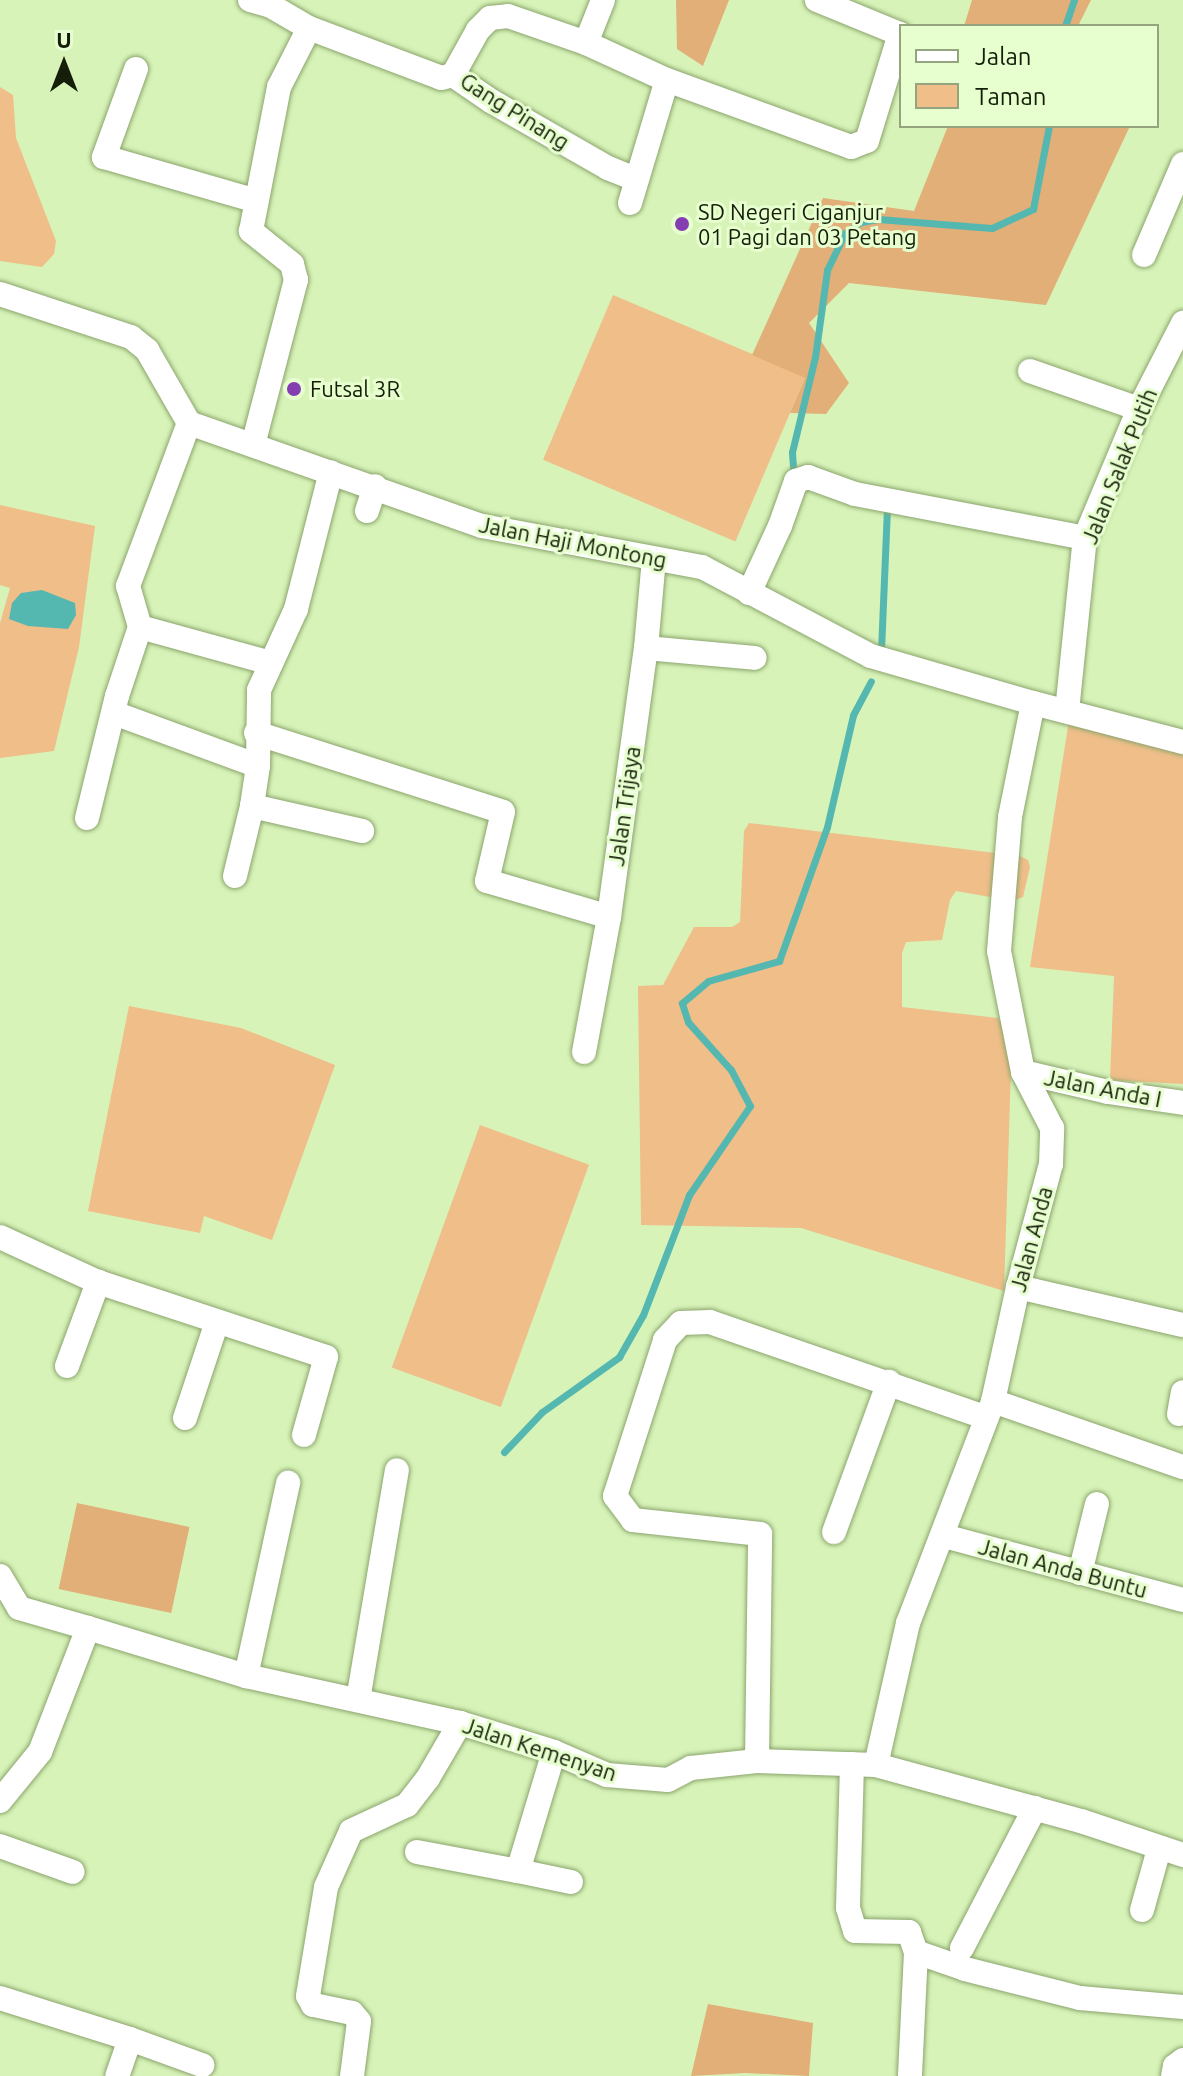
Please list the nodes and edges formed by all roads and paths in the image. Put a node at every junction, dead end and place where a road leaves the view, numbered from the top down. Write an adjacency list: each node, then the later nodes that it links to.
1 (250, 0): 4 (street)
2 (603, 0): 7 (street)
3 (817, 0): 5 (street)
4 (309, 28): 9 (street); 12 (street)
5 (899, 34)
6 (899, 37): 10 (street)
7 (586, 43): 9 (street, Gang Pinang); 10 (street)
8 (136, 69): 12 (street)
9 (453, 75): 10 (street, Gang Pinang)
10 (667, 80)
11 (1183, 164): 13 (street)
12 (256, 201): 19 (street)
13 (1144, 255)
14 (0, 294): 18 (street)
15 (1183, 323): 17 (street, Jalan Salak Putih)
16 (1030, 371): 17 (street)
17 (1139, 409): 23 (street, Jalan Salak Putih)
18 (189, 423): 19 (street, Jalan Haji Montong); 26 (street)
19 (253, 445): 20 (street, Jalan Haji Montong)
20 (331, 472): 21 (street, Jalan Haji Montong); 29 (street)
21 (375, 486): 22 (street); 24 (street, Jalan Haji Montong)
22 (367, 511)
23 (1085, 538): 25 (street); 31 (street, Jalan Salak Putih)
24 (654, 559): 25 (street, Jalan Haji Montong); 27 (street, Jalan Trijaya)
25 (749, 593): 30 (street, Jalan Haji Montong)
26 (140, 627): 29 (street); 32 (street)
27 (646, 648): 28 (street); 40 (street, Jalan Trijaya)
28 (755, 658)
29 (271, 663): 33 (street)
30 (1033, 703): 31 (street, Jalan Haji Montong); 42 (street, Jalan Anda)
31 (1067, 711): 34 (street, Jalan Haji Montong)
32 (114, 713): 35 (street); 37 (street)
33 (256, 733): 35 (street); 40 (street)
34 (1183, 742)
35 (258, 766): 36 (street)
36 (252, 806): 38 (street); 39 (street)
37 (87, 818)
38 (362, 831)
39 (235, 876)
40 (609, 917): 41 (street, Jalan Trijaya)
41 (584, 1052)
42 (1023, 1072): 43 (street, Jalan Anda I); 46 (street, Jalan Anda)
43 (1183, 1103)
44 (0, 1237): 45 (street)
45 (98, 1282): 47 (street); 49 (street)
46 (1018, 1287): 48 (street); 51 (street, Jalan Anda)
47 (217, 1322): 52 (street); 53 (street)
48 (1183, 1325)
49 (67, 1366)
50 (889, 1382): 51 (street); 58 (street); 68 (street)
51 (989, 1409): 54 (street); 59 (street, Jalan Anda)
52 (185, 1418)
53 (304, 1435)
54 (1183, 1467)
55 (397, 1470): 65 (street)
56 (288, 1483): 64 (street)
57 (1097, 1504): 60 (street)
58 (834, 1532)
59 (944, 1536): 60 (street, Jalan Anda Buntu); 69 (street, Jalan Anda)
60 (1080, 1573): 62 (street, Jalan Anda Buntu)
61 (0, 1576): 63 (street, Jalan Kemenyan)
62 (1183, 1600)
63 (88, 1628): 64 (street, Jalan Kemenyan); 70 (street)
64 (246, 1676): 65 (street, Jalan Kemenyan)
65 (358, 1700): 66 (street, Jalan Kemenyan)
66 (460, 1723): 67 (street, Jalan Kemenyan); 88 (street)
67 (554, 1752): 68 (street, Jalan Kemenyan); 76 (street)
68 (757, 1761): 69 (street, Jalan Kemenyan)
69 (864, 1764): 71 (street, Jalan Kemenyan); 81 (street, Jalan Anda)
70 (0, 1801)
71 (1035, 1808): 73 (street, Jalan Kemenyan); 80 (street)
72 (0, 1846): 77 (street)
73 (1159, 1849): 75 (street, Jalan Kemenyan); 79 (street)
74 (417, 1852): 76 (street)
75 (1183, 1855)
76 (518, 1871): 78 (street)
77 (73, 1872)
78 (571, 1882)
79 (1142, 1910)
80 (962, 1948)
81 (916, 1952): 83 (street); 89 (street)
82 (0, 1998): 84 (street)
83 (1183, 2007)
84 (130, 2039): 86 (street); 87 (street)
85 (1183, 2060): 90 (street)
86 (202, 2065)
87 (117, 2076)
88 (352, 2076)
89 (910, 2076)
90 (1173, 2076)

